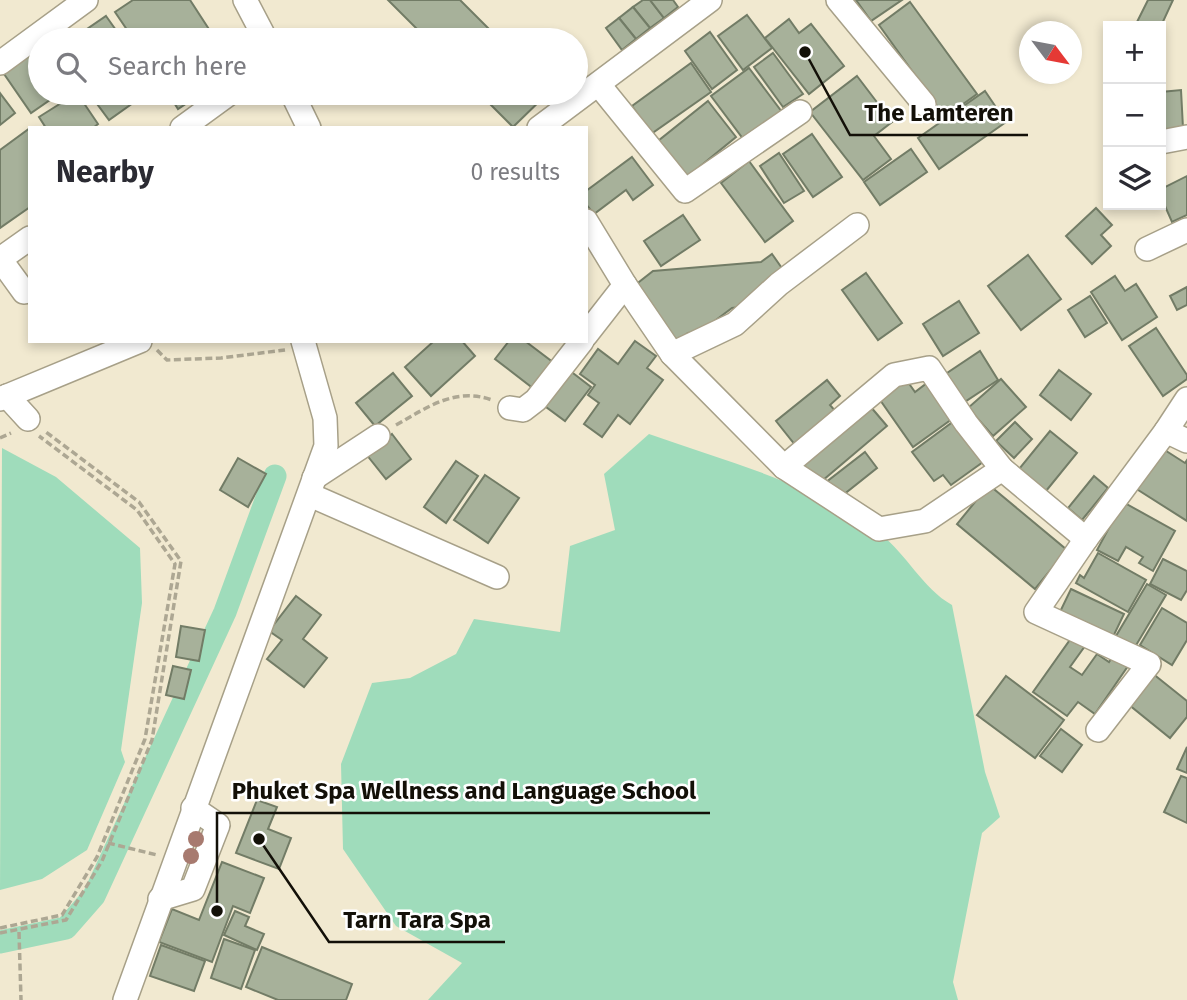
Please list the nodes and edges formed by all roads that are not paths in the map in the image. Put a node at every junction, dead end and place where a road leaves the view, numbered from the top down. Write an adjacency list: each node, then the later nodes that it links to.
1 (86, 0): 5 (street)
2 (245, 0): 6 (street)
3 (710, 0): 9 (street)
4 (838, 0): 11 (street)
5 (48, 28)
6 (260, 28)
7 (28, 42): 8 (street)
8 (0, 63)
9 (599, 85): 10 (street); 15 (street)
10 (588, 93)
11 (924, 104)
12 (214, 105): 16 (street)
13 (298, 105): 17 (street)
14 (571, 105): 18 (street)
15 (800, 112)
16 (185, 126)
17 (308, 126)
18 (542, 126)
19 (1187, 137): 20 (street)
20 (1166, 141)
21 (588, 224): 26 (street)
22 (857, 225): 32 (street)
23 (1187, 230): 25 (street)
24 (28, 239): 27 (street)
25 (1147, 249)
26 (625, 285): 28 (street); 32 (street)
27 (24, 292)
28 (588, 332)
29 (135, 343): 33 (street)
30 (580, 343): 35 (street)
31 (304, 345): 42 (street)
32 (672, 354): 40 (street)
33 (4, 398): 36 (street)
34 (1187, 398): 37 (street)
35 (510, 408)
36 (28, 428)
37 (1166, 431): 39 (street); 43 (street)
38 (377, 436): 42 (street)
39 (1187, 441)
40 (784, 467): 41 (street); 41 (street)
41 (1002, 469): 43 (street)
42 (312, 486): 44 (street); 46 (street)
43 (1086, 540): 45 (street)
44 (497, 577)
45 (1098, 730)
46 (125, 1000)

